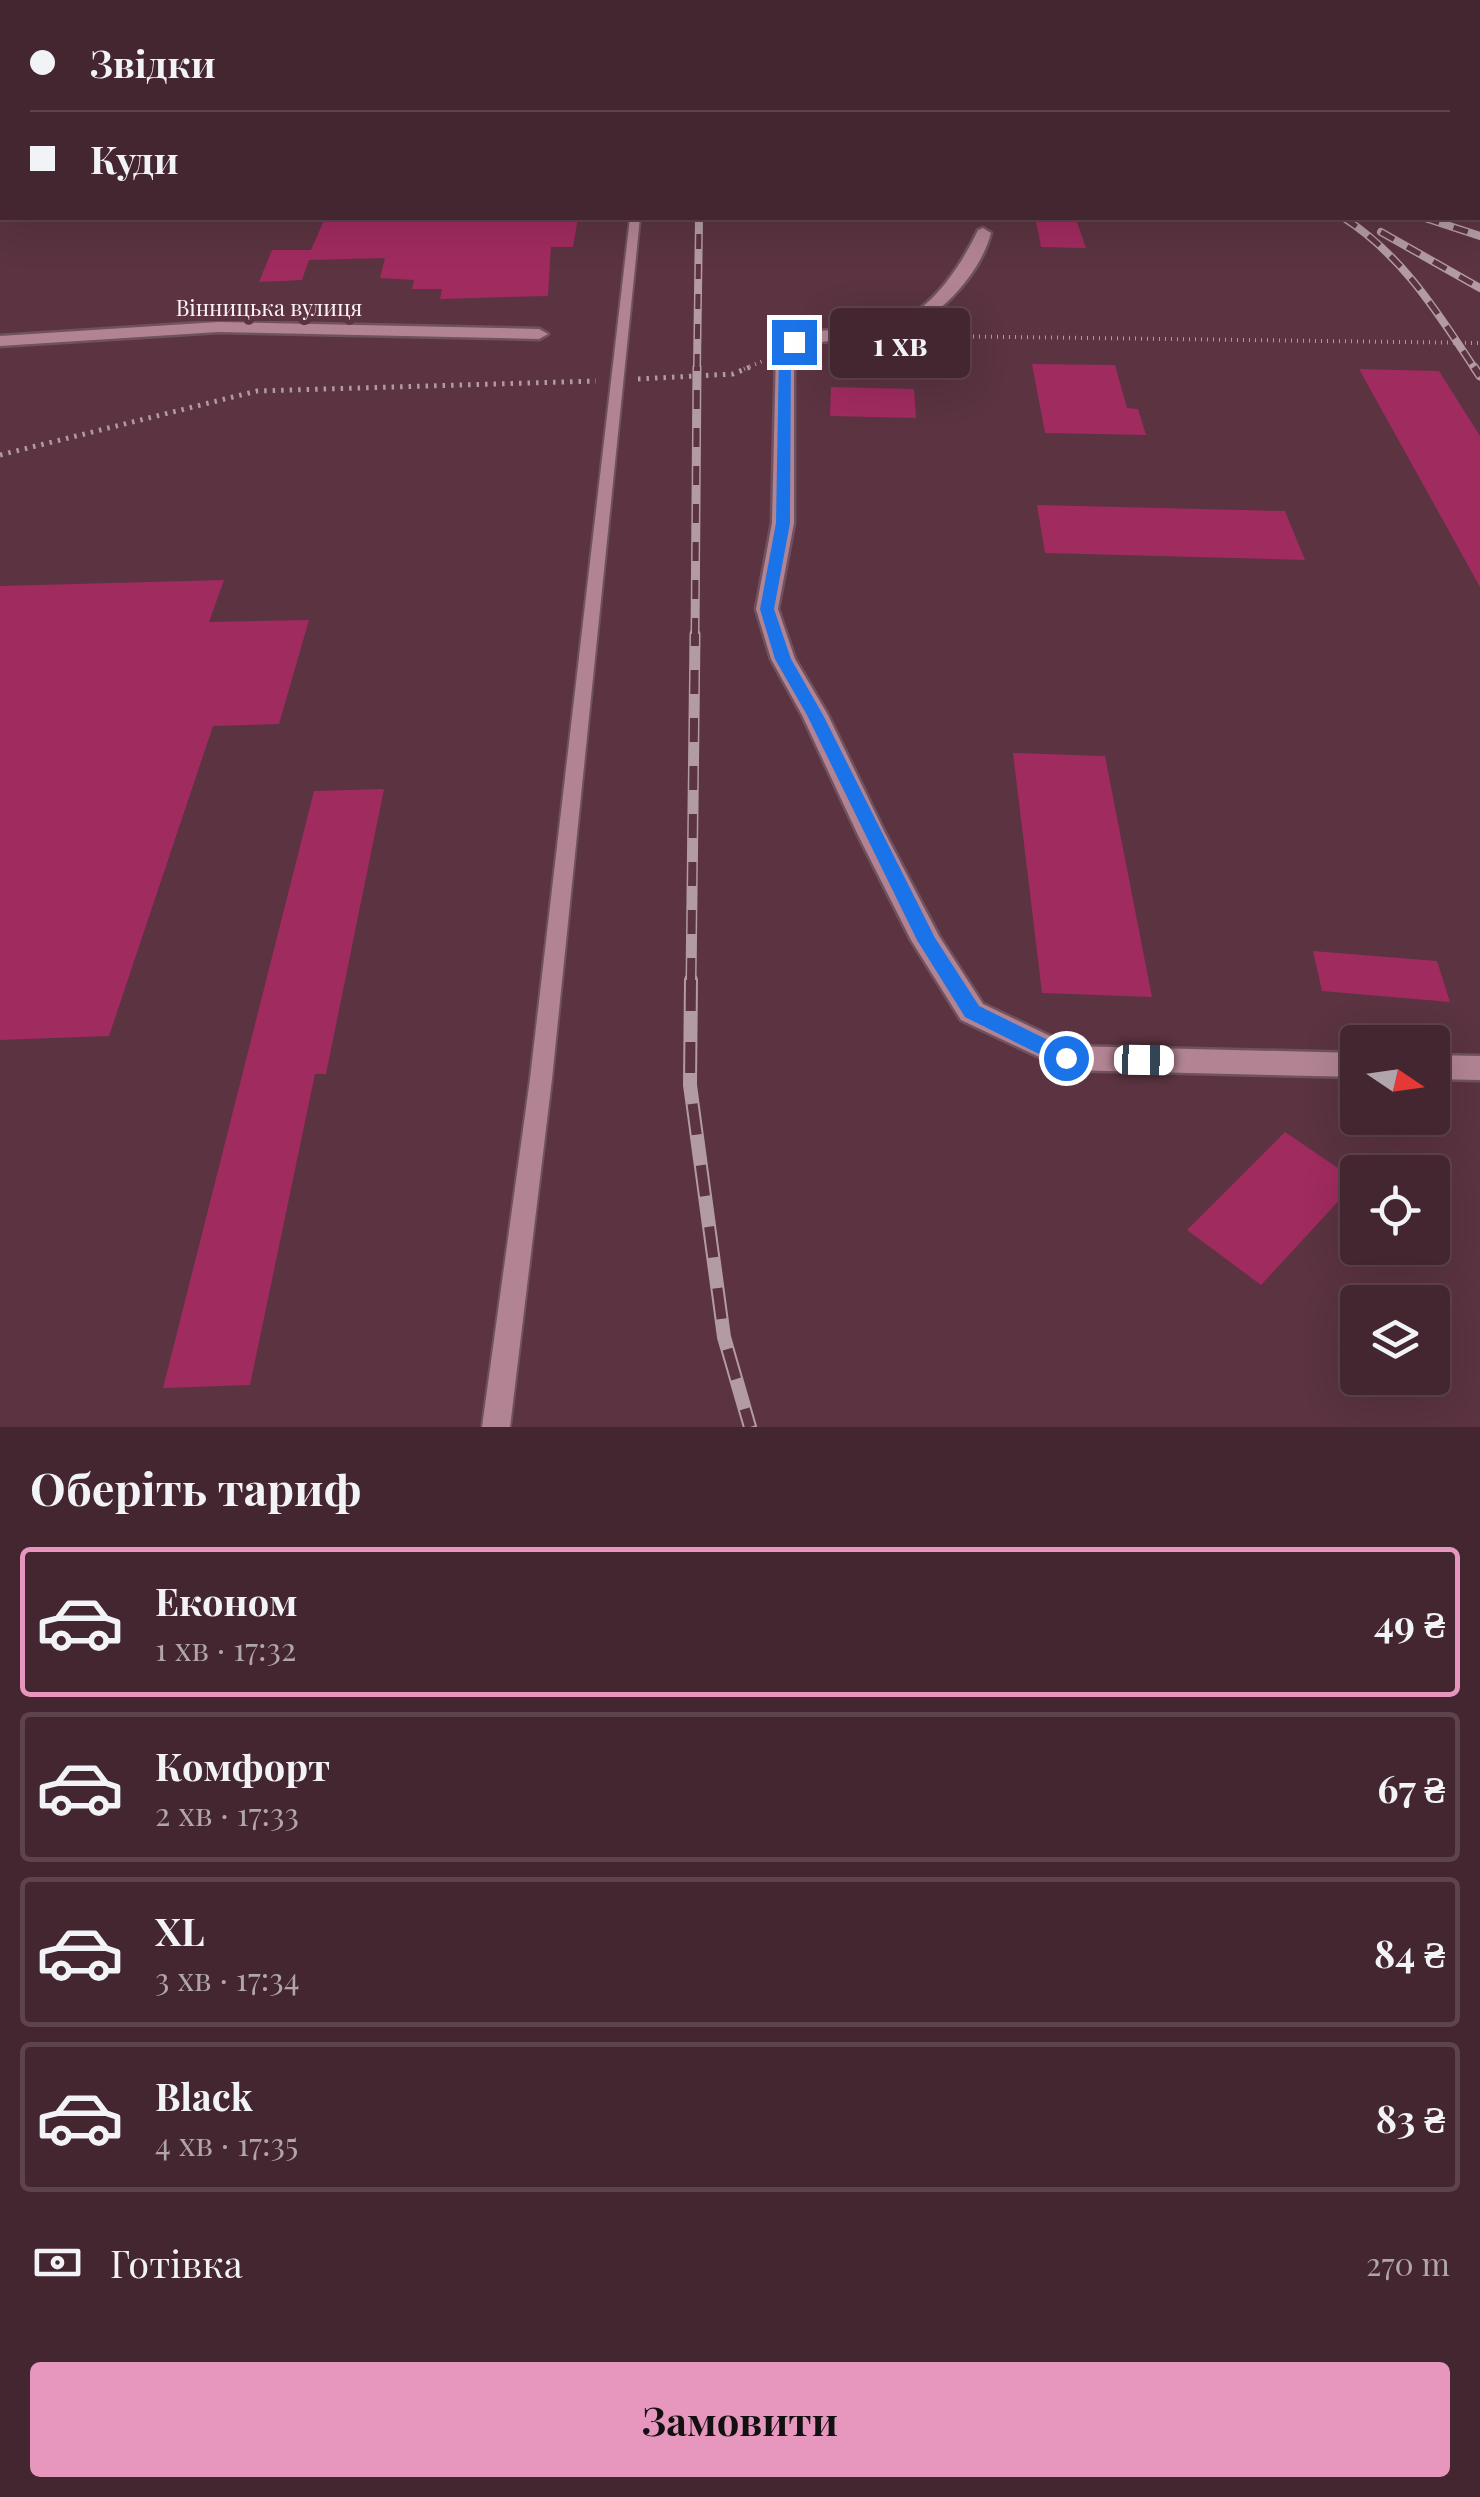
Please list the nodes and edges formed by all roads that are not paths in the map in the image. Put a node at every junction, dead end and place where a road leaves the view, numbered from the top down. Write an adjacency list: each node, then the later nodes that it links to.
1 (635, 220): 8 (lane)
2 (983, 234): 5 (street)
3 (539, 334): 4 (street, Вінницька вулиця)
4 (0, 341)
5 (1340, 1065)
6 (1450, 1067): 7 (street)
7 (1480, 1068)
8 (496, 1427)

